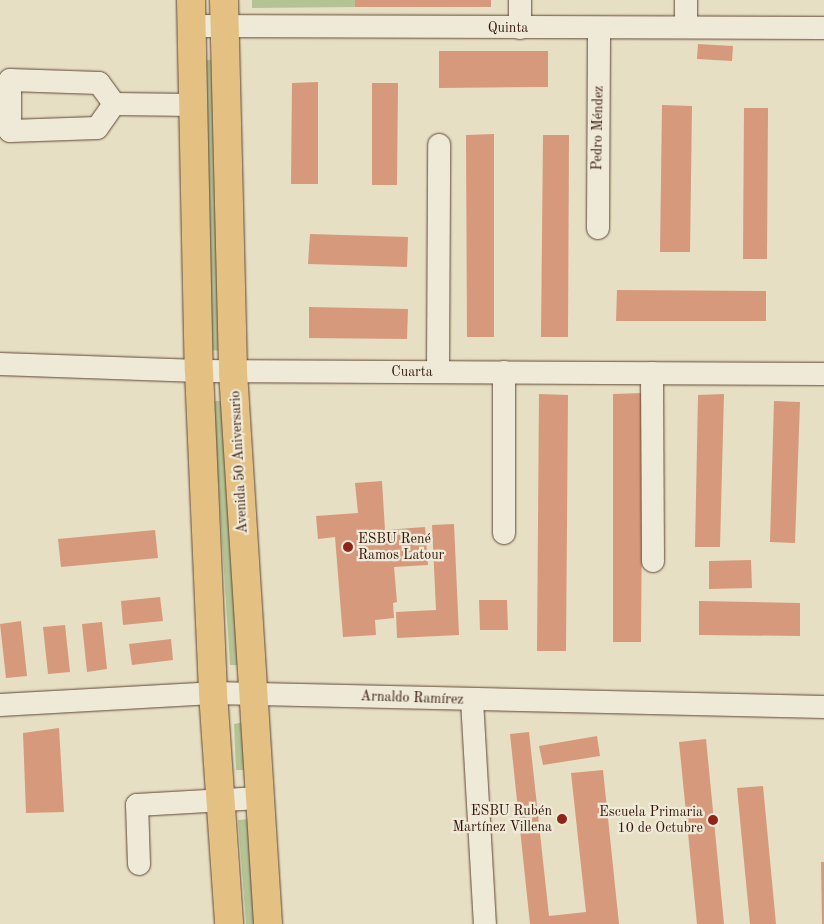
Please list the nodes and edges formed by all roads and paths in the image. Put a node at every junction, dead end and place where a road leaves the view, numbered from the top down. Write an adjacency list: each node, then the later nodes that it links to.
1 (224, 0): 6 (main road, Avenida 50 Aniversario)
2 (520, 0): 7 (street)
3 (686, 0): 5 (street)
4 (191, 13): 6 (street, Quinta); 11 (main road)
5 (686, 27): 8 (street, Quinta); 9 (street, Quinta)
6 (224, 28): 7 (street, Quinta); 16 (main road, Avenida 50 Aniversario)
7 (520, 28): 8 (street, Quinta)
8 (599, 28): 13 (street, Pedro Méndez)
9 (824, 28)
10 (114, 104): 11 (street)
11 (193, 105): 15 (main road)
12 (439, 145): 17 (street)
13 (598, 228)
14 (0, 364): 15 (street, Cuarta)
15 (198, 372): 16 (street, Cuarta); 23 (main road)
16 (233, 372): 17 (street, Cuarta); 24 (main road, Avenida 50 Aniversario)
17 (438, 372): 18 (street, Cuarta)
18 (504, 372): 19 (street, Cuarta); 21 (street)
19 (652, 373): 20 (street, Cuarta); 22 (street)
20 (824, 374)
21 (504, 533)
22 (653, 561)
23 (214, 693): 24 (street, Arnaldo Ramírez); 26 (street, Arnaldo Ramírez); 28 (main road)
24 (253, 693): 25 (street, Arnaldo Ramírez); 29 (main road, Avenida 50 Aniversario)
25 (472, 700): 27 (street, Arnaldo Ramírez); 33 (street)
26 (0, 705)
27 (824, 707)
28 (221, 798): 29 (street); 30 (street); 31 (main road)
29 (260, 798): 32 (main road, Avenida 50 Aniversario)
30 (139, 864)
31 (229, 924)
32 (268, 924)
33 (485, 924)

